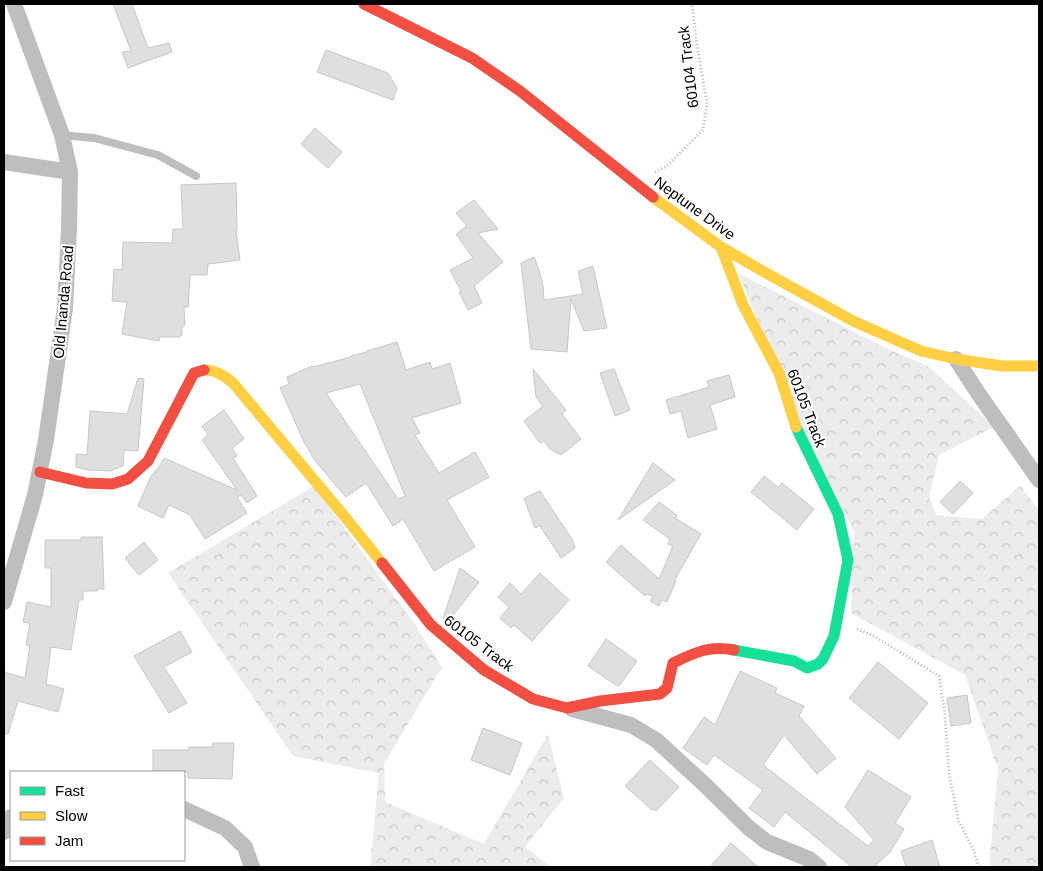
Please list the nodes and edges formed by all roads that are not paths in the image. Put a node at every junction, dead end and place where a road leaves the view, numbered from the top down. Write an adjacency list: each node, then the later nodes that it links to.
1 (14, 4): 3 (street, Old Inanda Road)
2 (364, 4): 7 (street, Neptune Drive)
3 (62, 135): 5 (street, Old Inanda Road); 6 (lane)
4 (4, 162): 5 (street)
5 (70, 172): 10 (street, Old Inanda Road)
6 (196, 176)
7 (721, 247): 8 (street, Neptune Drive); 13 (street, 60105 Track)
8 (956, 359): 9 (street, Neptune Drive); 11 (street)
9 (1039, 366)
10 (40, 472): 12 (street, Old Inanda Road); 13 (street, 60105 Track)
11 (1039, 480)
12 (4, 602)
13 (567, 708): 18 (street)
14 (185, 809): 17 (street)
15 (10, 819): 16 (street)
16 (4, 832)
17 (252, 867)
18 (819, 867)

